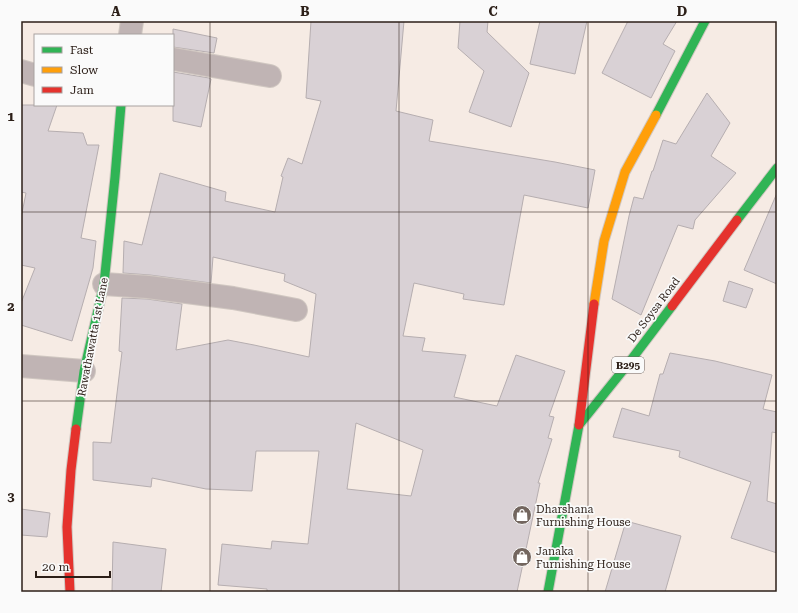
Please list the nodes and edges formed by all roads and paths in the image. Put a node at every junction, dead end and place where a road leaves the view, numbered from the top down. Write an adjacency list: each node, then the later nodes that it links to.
1 (132, 21): 3 (street)
2 (705, 21): 14 (street)
3 (130, 34)
4 (174, 59): 7 (street)
5 (21, 71): 6 (street)
6 (34, 75)
7 (270, 76)
8 (121, 106): 10 (street, Rawathawatta 1st Lane)
9 (777, 168): 14 (street, De Soysa Road / B295)
10 (104, 284): 11 (street); 13 (street, Rawathawatta 1st Lane)
11 (296, 310)
12 (21, 366): 13 (street)
13 (84, 371): 15 (street, Rawathawatta 1st Lane)
14 (579, 425): 16 (street, De Soysa Road / B295)
15 (70, 592)
16 (548, 592)

